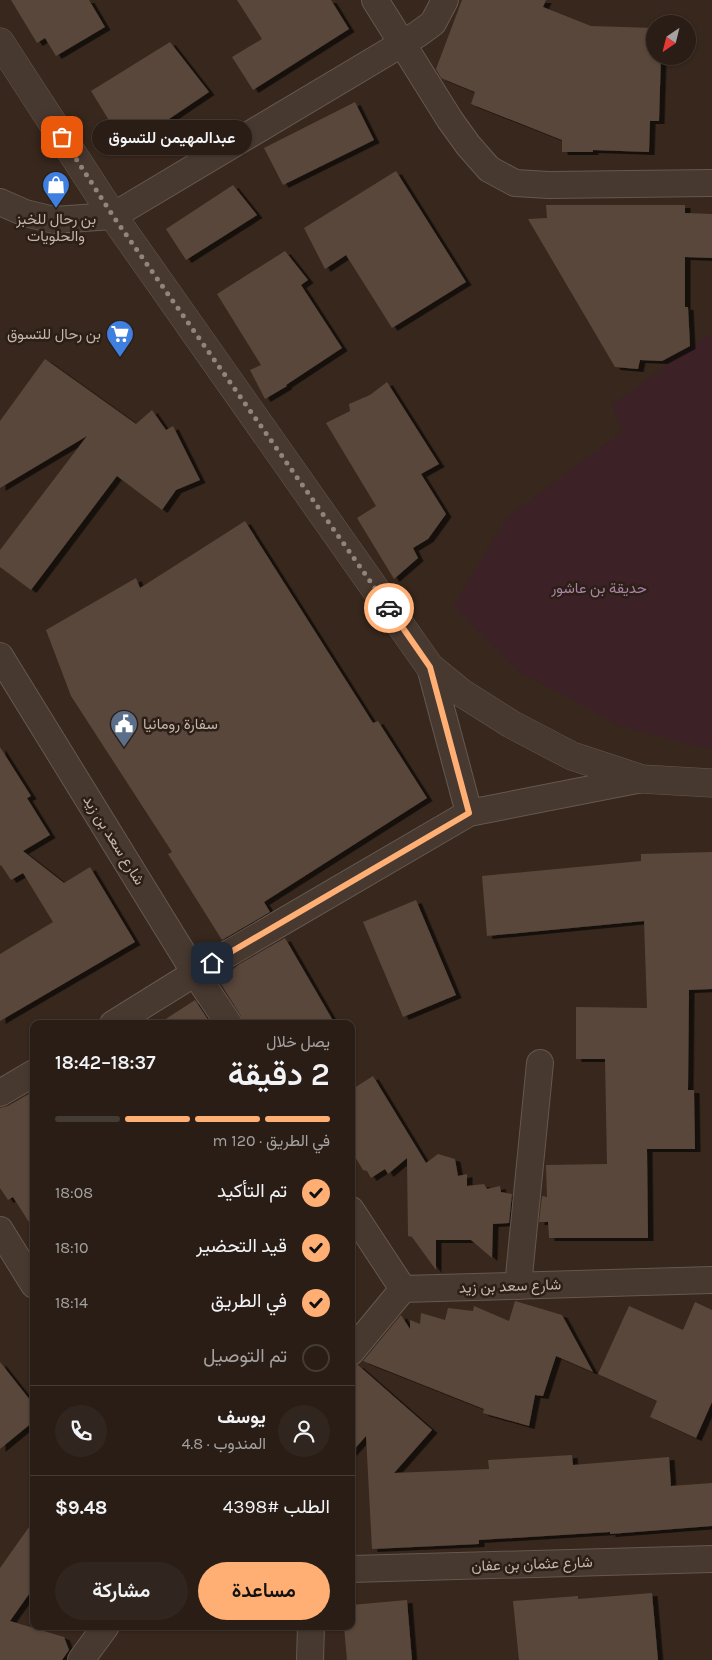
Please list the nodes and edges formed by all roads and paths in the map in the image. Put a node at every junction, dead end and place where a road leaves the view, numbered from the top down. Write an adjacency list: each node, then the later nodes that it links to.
1 (375, 0): 4 (street)
2 (445, 0): 4 (street)
3 (0, 42): 7 (street)
4 (402, 42): 5 (street); 7 (street)
5 (712, 183)
6 (0, 202): 7 (street)
7 (113, 216): 9 (street)
8 (0, 656): 13 (street, شارع سعد بن زيد)
9 (430, 667): 10 (street); 12 (street)
10 (642, 778): 11 (street); 12 (street)
11 (712, 783)
12 (469, 813): 13 (street)
13 (195, 973): 14 (street); 15 (street, شارع سعد بن زيد)
14 (119, 1020)
15 (226, 1020)
16 (540, 1063): 23 (street)
17 (30, 1074): 18 (street)
18 (0, 1093)
19 (355, 1216): 24 (street)
20 (0, 1230): 21 (street)
21 (30, 1279)
22 (712, 1280): 23 (street, شارع سعد بن زيد)
23 (518, 1286): 24 (street, شارع سعد بن زيد)
24 (403, 1289): 25 (street)
25 (355, 1347)
26 (712, 1559): 27 (street, شارع عثمان بن عفان)
27 (355, 1569)
28 (103, 1630): 30 (street)
29 (311, 1630): 31 (street)
30 (81, 1660)
31 (310, 1660)

